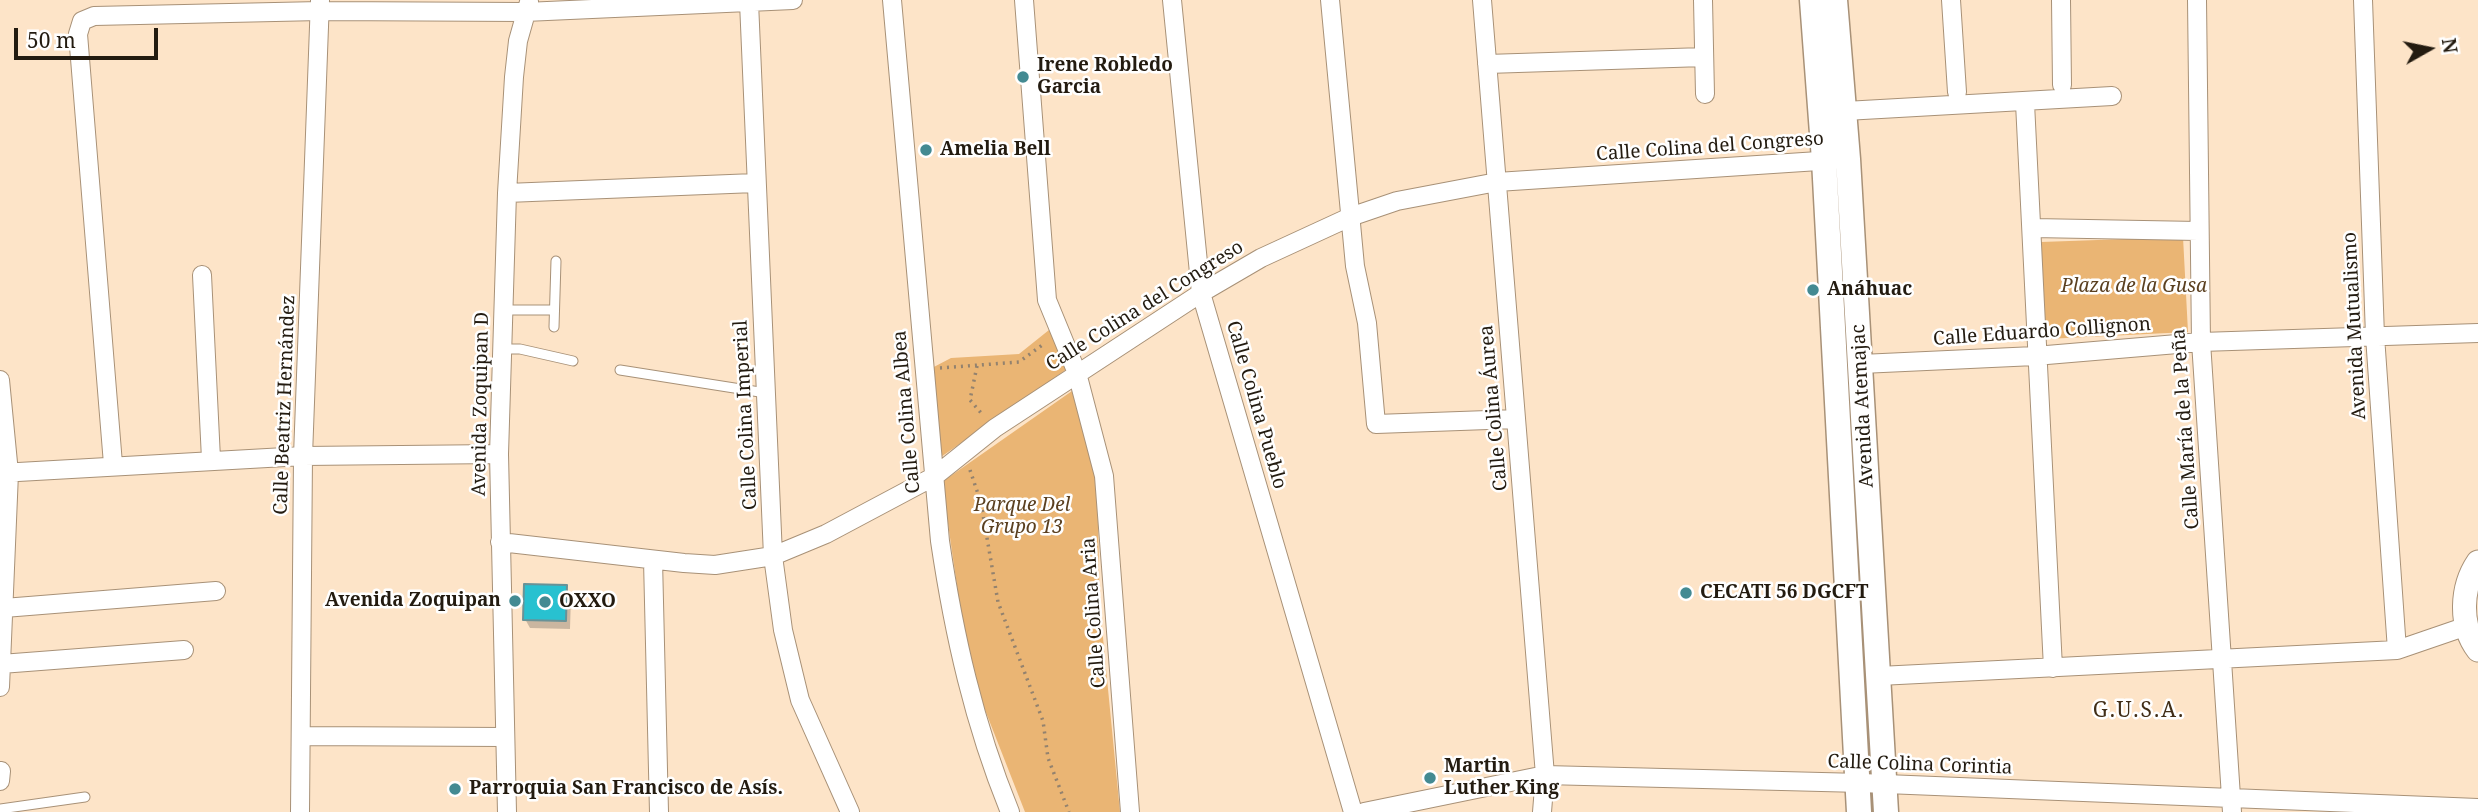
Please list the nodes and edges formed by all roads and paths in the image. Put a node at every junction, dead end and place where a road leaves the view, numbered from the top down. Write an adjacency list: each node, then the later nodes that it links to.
1 (892, 0): 60 (street, Calle Colina Albea)
2 (1024, 0): 49 (street, Calle Colina Aria)
3 (1172, 0): 34 (street, Calle Colina Pueblo)
4 (1330, 0): 29 (street)
5 (1482, 0): 18 (street, Calle Colina Áurea)
6 (1703, 0): 17 (street)
7 (1812, 0): 25 (main road, Avenida Atemajac)
8 (1835, 0): 24 (main road, Avenida Atemajac)
9 (1951, 0): 20 (street)
10 (2061, 0): 19 (street)
11 (2197, 0): 31 (street, Calle María de la Peña)
12 (2363, 0): 39 (street, Avenida Mutualismo)
13 (789, 1): 14 (street)
14 (749, 2): 16 (street); 27 (street, Calle Colina Imperial)
15 (320, 5): 16 (street); 55 (street, Calle Beatriz Hernández); 57 (street)
16 (528, 6): 28 (street, Avenida Zoquipan D)
17 (1704, 57): 18 (street); 21 (street)
18 (1488, 64): 26 (street, Calle Colina Áurea)
19 (2062, 85)
20 (1957, 92)
21 (1705, 94)
22 (2112, 96): 23 (street)
23 (2025, 103): 24 (street); 30 (street)
24 (1845, 111): 25 (main road, Avenida Atemajac)
25 (1836, 160): 26 (street, Calle Colina del Congreso); 45 (main road, Avenida Atemajac); 81 (main road, Avenida Atemajac)
26 (1497, 182): 29 (street, Calle Colina del Congreso); 52 (street, Calle Colina Áurea)
27 (755, 183): 28 (street); 51 (street, Calle Colina Imperial)
28 (506, 193): 35 (street, Avenida Zoquipan D)
29 (1350, 217): 34 (street, Calle Colina del Congreso); 52 (street)
30 (2033, 228): 31 (street); 43 (street)
31 (2198, 231): 41 (street, Calle María de la Peña)
32 (556, 261): 36 (lane)
33 (202, 275): 56 (street)
34 (1201, 293): 49 (street, Calle Colina del Congreso); 94 (street, Calle Colina Pueblo)
35 (504, 310): 36 (lane); 42 (street, Avenida Zoquipan D)
36 (552, 310): 37 (lane)
37 (554, 327)
38 (2478, 333): 39 (street, Calle Eduardo Collignon)
39 (2375, 336): 41 (street, Calle Eduardo Collignon); 69 (street, Avenida Mutualismo)
40 (1052, 337): 46 (path)
41 (2201, 342): 43 (street, Calle Eduardo Collignon); 71 (street, Calle María de la Peña)
42 (502, 349): 44 (lane); 54 (street, Avenida Zoquipan D)
43 (2035, 356): 45 (street, Calle Eduardo Collignon); 73 (street)
44 (573, 361)
45 (1861, 364): 74 (main road, Avenida Atemajac)
46 (977, 366): 47 (path); 53 (path)
47 (930, 369)
48 (620, 370): 51 (lane)
49 (1077, 373): 53 (street, Calle Colina del Congreso); 93 (street, Calle Colina Aria)
50 (0, 380): 59 (street)
51 (766, 393): 62 (street, Calle Colina Imperial)
52 (1516, 419): 79 (street, Calle Colina Áurea)
53 (995, 428): 60 (street, Calle Colina del Congreso)
54 (499, 454): 55 (street); 61 (street, Avenida Zoquipan D)
55 (303, 456): 56 (street); 76 (street, Calle Beatriz Hernández)
56 (211, 460): 57 (street)
57 (113, 464): 59 (street)
58 (968, 464): 92 (path)
59 (4, 473): 66 (street)
60 (934, 476): 62 (street, Calle Colina del Congreso); 91 (street, Calle Colina Albea)
61 (499, 542): 63 (street, Calle Colina del Congreso); 77 (street, Avenida Zoquipan D)
62 (773, 556): 63 (street, Calle Colina del Congreso); 90 (street, Calle Colina Imperial)
63 (653, 560): 89 (street)
64 (2478, 562): 67 (street)
65 (216, 591): 66 (street)
66 (4, 608): 72 (street)
67 (2467, 626): 69 (street); 70 (street)
68 (184, 650): 72 (street)
69 (2397, 650): 71 (street)
70 (2478, 650)
71 (2223, 659): 73 (street); 84 (street, Calle María de la Peña)
72 (1, 664): 75 (street)
73 (2053, 668): 74 (street)
74 (1879, 676): 82 (main road, Avenida Atemajac)
75 (0, 687)
76 (302, 736): 77 (street); 87 (street, Calle Beatriz Hernández)
77 (504, 737): 88 (street, Avenida Zoquipan D)
78 (1, 771): 80 (street)
79 (1545, 775): 81 (street, Calle Colina Corintia); 95 (street, Calle Colina Corintia); 96 (street, Calle Colina Áurea)
80 (0, 781)
81 (1858, 783): 82 (street, Calle Colina Corintia); 97 (main road, Avenida Atemajac)
82 (1884, 784): 84 (street, Calle Colina Corintia); 98 (main road, Avenida Atemajac)
83 (85, 797): 86 (lane)
84 (2232, 805): 85 (street, Calle Colina Corintia)
85 (2478, 808)
86 (0, 810)
87 (300, 812)
88 (507, 812)
89 (659, 812)
90 (850, 812)
91 (1010, 812)
92 (1069, 812)
93 (1130, 812)
94 (1353, 812)
95 (1364, 812)
96 (1542, 812)
97 (1859, 812)
98 (1886, 812)

